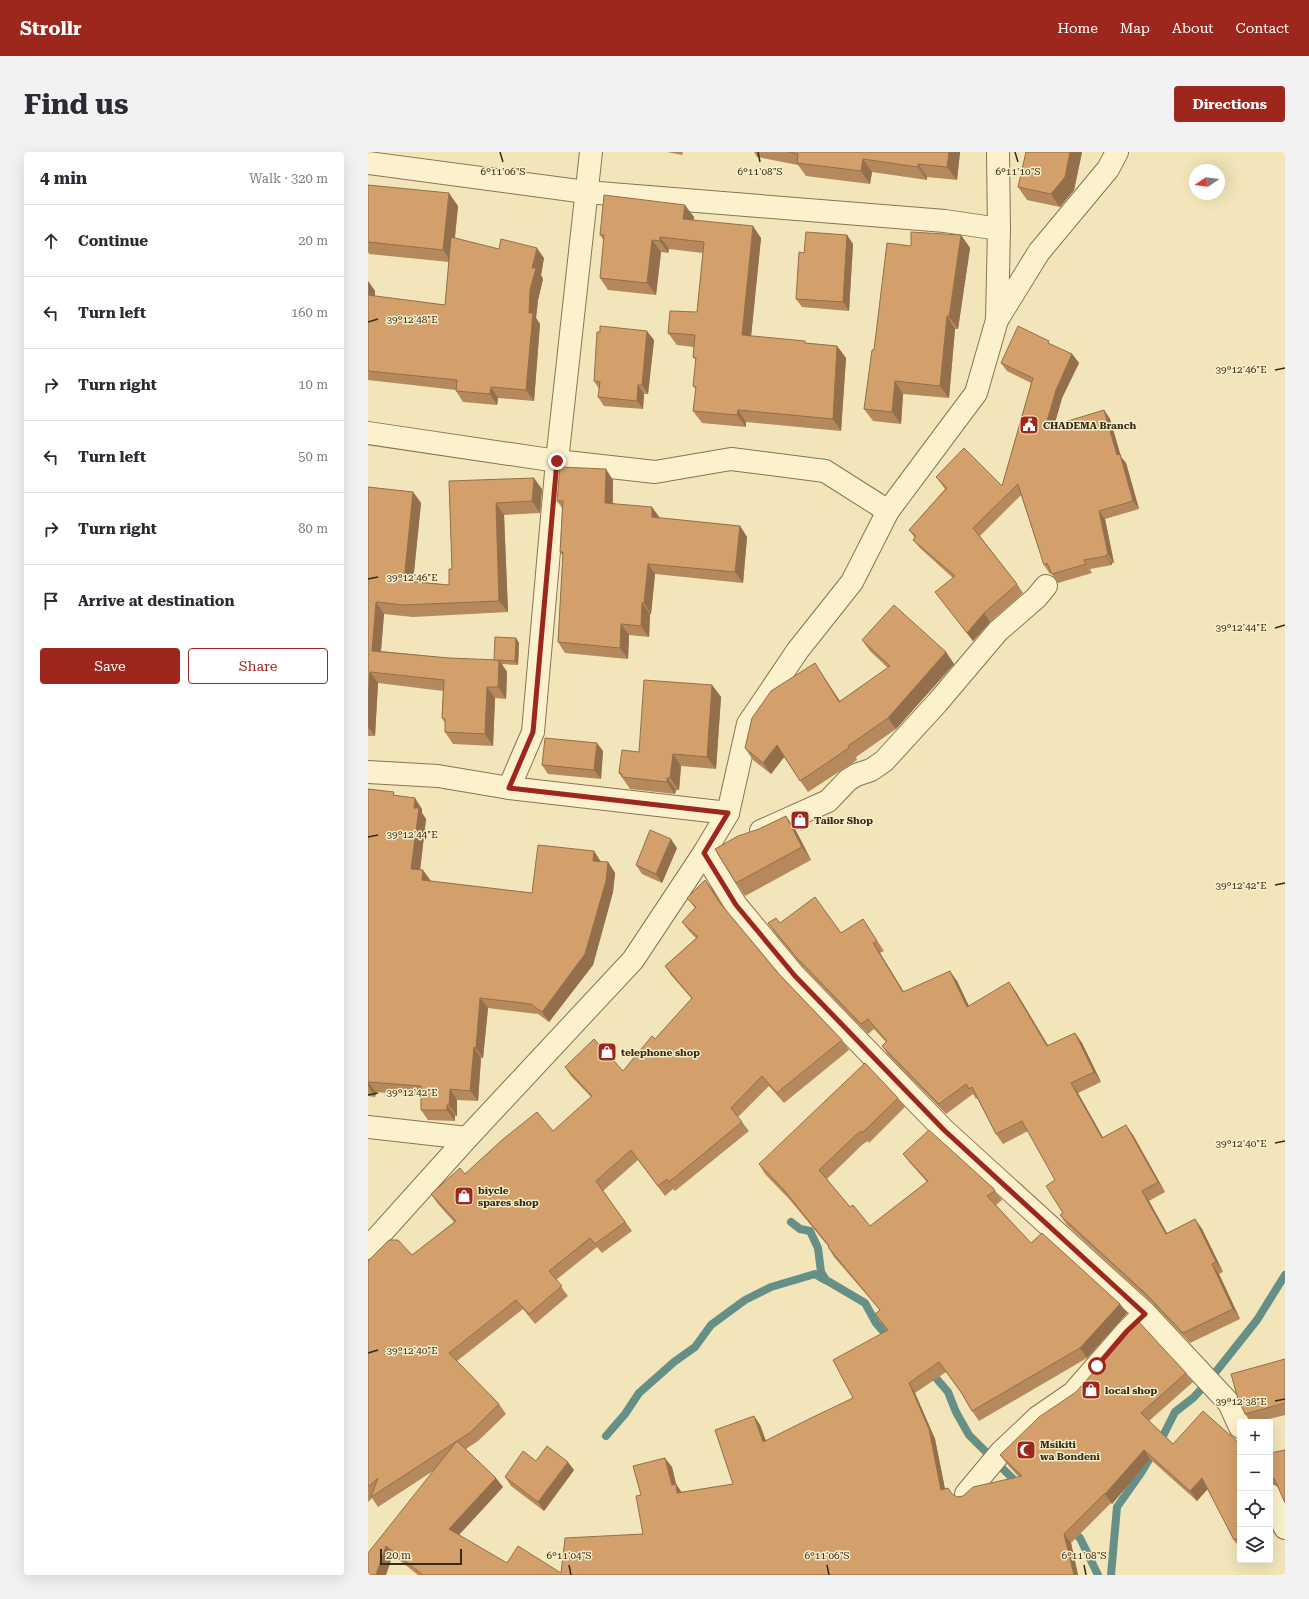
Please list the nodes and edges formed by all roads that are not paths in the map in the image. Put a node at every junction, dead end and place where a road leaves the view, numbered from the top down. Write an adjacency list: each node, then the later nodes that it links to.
1 (591, 152): 5 (street)
2 (998, 152): 6 (street)
3 (1117, 152): 7 (street)
4 (368, 163): 5 (street)
5 (586, 192): 6 (street); 9 (street)
6 (998, 230): 7 (street)
7 (997, 320): 10 (street)
8 (368, 432): 9 (street)
9 (557, 461): 10 (street); 13 (street)
10 (888, 511): 14 (street)
11 (1046, 586): 15 (street)
12 (368, 772): 13 (street)
13 (509, 788): 14 (street)
14 (728, 813): 15 (street)
15 (704, 853): 17 (street); 19 (street)
16 (368, 1127): 17 (street)
17 (466, 1138): 18 (street)
18 (368, 1248)
19 (1145, 1314): 20 (street); 21 (street)
20 (1237, 1420)
21 (966, 1494)
22 (1273, 1502): 23 (street)
23 (1285, 1528)

